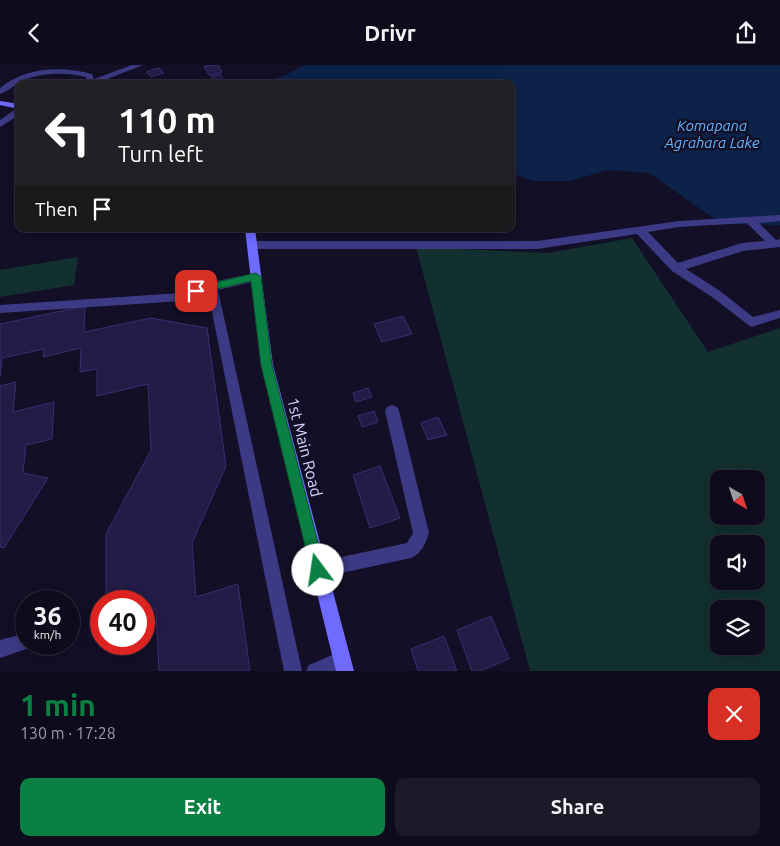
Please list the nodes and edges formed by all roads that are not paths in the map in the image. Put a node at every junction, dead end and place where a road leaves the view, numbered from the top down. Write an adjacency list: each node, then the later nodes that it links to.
1 (139, 65): 2 (street)
2 (124, 67): 6 (street)
3 (40, 69): 4 (street); 5 (street)
4 (20, 80)
5 (89, 80)
6 (96, 80)
7 (15, 82): 8 (street)
8 (0, 92)
9 (0, 103): 10 (street)
10 (15, 106)
11 (15, 114): 12 (street)
12 (0, 124)
13 (780, 218): 14 (street)
14 (750, 220): 15 (street); 17 (street)
15 (640, 230): 18 (street); 19 (street)
16 (250, 232): 18 (street, 1st Main Road)
17 (776, 243): 19 (street)
18 (252, 245): 20 (street, 1st Main Road)
19 (676, 268): 23 (street)
20 (256, 277): 21 (street); 25 (street, 1st Main Road)
21 (212, 286): 22 (street); 29 (street)
22 (0, 309)
23 (780, 314)
24 (392, 411): 25 (street)
25 (318, 570): 28 (street, 1st Main Road)
26 (15, 644): 27 (street)
27 (0, 649)
28 (344, 666): 30 (street)
29 (293, 671)
30 (315, 671)

